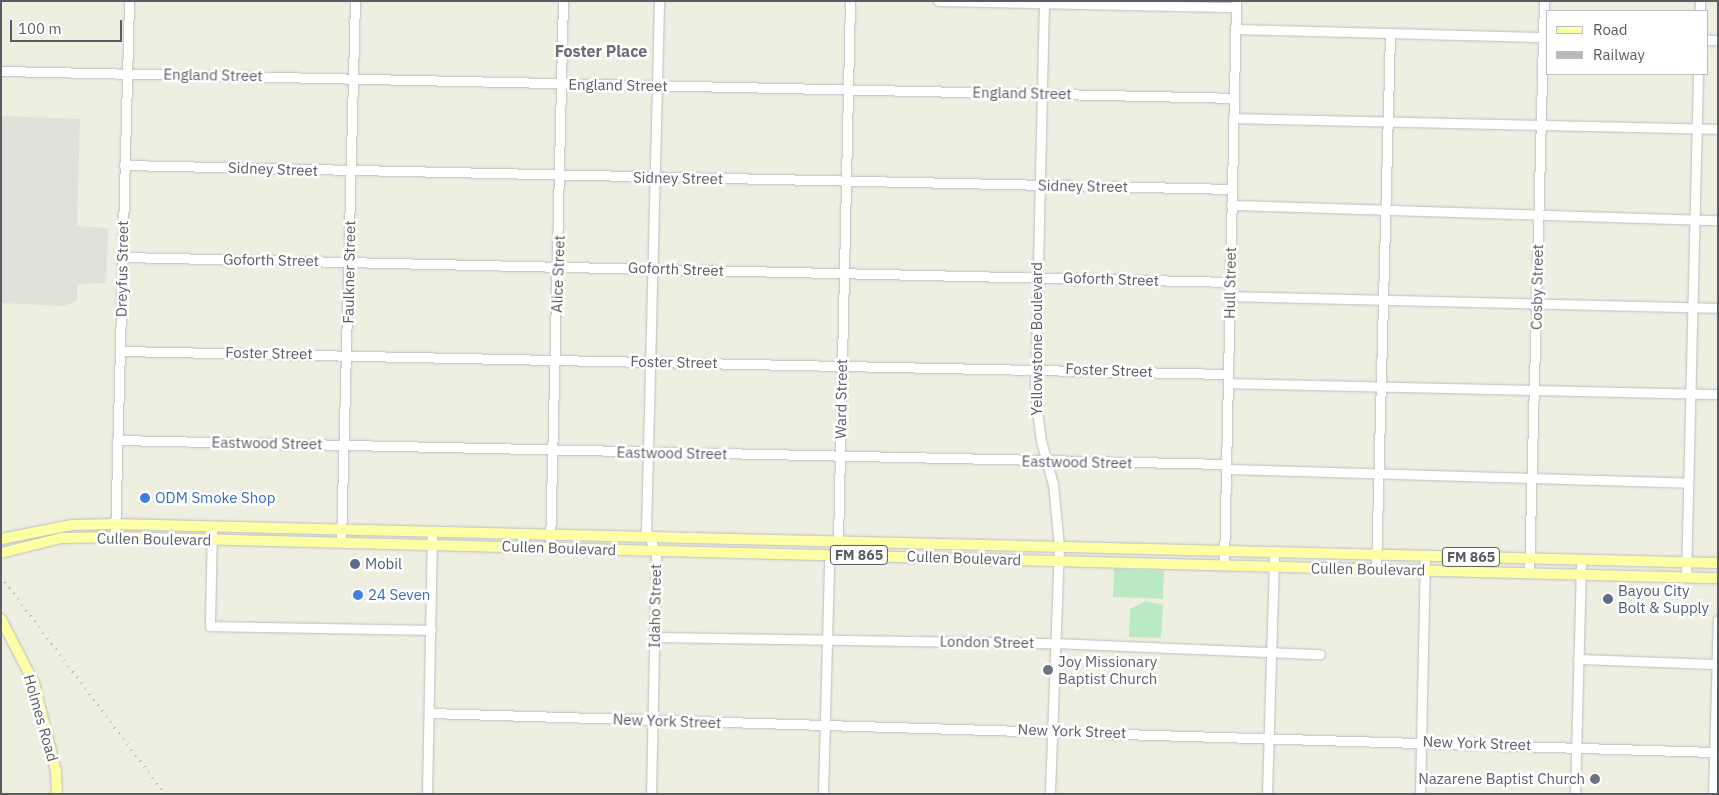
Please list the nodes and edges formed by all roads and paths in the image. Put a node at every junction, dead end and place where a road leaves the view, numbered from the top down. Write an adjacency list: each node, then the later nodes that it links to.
1 (128, 1): 14 (street, Dreyfus Street)
2 (355, 1): 16 (street, Faulkner Street)
3 (563, 1): 17 (street, Alice Street)
4 (659, 1): 18 (street)
5 (850, 1): 19 (street, Ward Street)
6 (938, 1): 8 (street)
7 (1544, 1): 12 (street, Cosby Street)
8 (1044, 2): 9 (street); 20 (street, Yellowstone Boulevard)
9 (1236, 4): 10 (street, Hull Street)
10 (1236, 29): 11 (street); 21 (street, Hull Street)
11 (1390, 34): 12 (street); 23 (street)
12 (1546, 37): 24 (street, Cosby Street)
13 (1, 71): 14 (street, England Street)
14 (127, 74): 16 (street, England Street); 27 (street, Dreyfus Street)
15 (1698, 75): 25 (street)
16 (353, 78): 17 (street, England Street); 28 (street, Faulkner Street)
17 (562, 84): 18 (street, England Street); 29 (street, Alice Street)
18 (656, 85): 19 (street, England Street); 30 (street)
19 (847, 89): 20 (street, England Street); 31 (street, Ward Street)
20 (1041, 93): 21 (street, England Street); 32 (street, Yellowstone Boulevard)
21 (1234, 98): 22 (street, Hull Street)
22 (1233, 118): 23 (street); 33 (street, Hull Street)
23 (1387, 122): 24 (street); 35 (street)
24 (1541, 124): 25 (street); 36 (street, Cosby Street)
25 (1697, 129): 26 (street); 37 (street)
26 (1718, 129)
27 (124, 166): 28 (street, Sidney Street); 39 (street, Dreyfus Street)
28 (352, 171): 29 (street, Sidney Street); 40 (street, Faulkner Street)
29 (560, 176): 30 (street, Sidney Street); 41 (street, Alice Street)
30 (652, 177): 31 (street, Sidney Street); 42 (street)
31 (847, 182): 32 (street, Sidney Street); 43 (street, Ward Street)
32 (1040, 185): 33 (street, Sidney Street); 44 (street, Yellowstone Boulevard)
33 (1232, 189): 34 (street, Hull Street)
34 (1231, 204): 35 (street); 45 (street, Hull Street)
35 (1383, 211): 36 (street); 47 (street)
36 (1539, 215): 37 (street); 48 (street, Cosby Street)
37 (1694, 219): 38 (street); 49 (street)
38 (1718, 220)
39 (122, 257): 40 (street, Goforth Street); 51 (street, Dreyfus Street)
40 (350, 261): 41 (street, Goforth Street); 52 (street, Faulkner Street)
41 (559, 266): 42 (street, Goforth Street); 53 (street, Alice Street)
42 (651, 268): 43 (street, Goforth Street); 54 (street)
43 (845, 274): 44 (street, Goforth Street); 55 (street, Ward Street)
44 (1036, 276): 45 (street, Goforth Street); 56 (street, Yellowstone Boulevard)
45 (1229, 282): 46 (street, Hull Street)
46 (1230, 296): 47 (street); 57 (street, Hull Street)
47 (1382, 300): 48 (street); 58 (street)
48 (1537, 304): 49 (street); 59 (street, Cosby Street)
49 (1692, 308): 50 (street); 60 (street)
50 (1718, 308)
51 (120, 351): 52 (street, Foster Street); 62 (street, Dreyfus Street)
52 (348, 354): 53 (street, Foster Street); 63 (street, Faulkner Street)
53 (556, 358): 54 (street, Foster Street); 64 (street, Alice Street)
54 (649, 362): 55 (street, Foster Street); 65 (street)
55 (842, 365): 56 (street, Foster Street); 66 (street, Ward Street)
56 (1035, 368): 57 (street, Foster Street); 67 (street, Yellowstone Boulevard)
57 (1228, 379): 58 (street, Foster Street); 68 (street, Hull Street)
58 (1379, 386): 59 (street, Foster Street); 69 (street)
59 (1534, 391): 60 (street, Foster Street); 70 (street, Cosby Street)
60 (1688, 394): 61 (street, Foster Street); 71 (street)
61 (1718, 394)
62 (118, 440): 63 (street, Eastwood Street); 72 (street, Dreyfus Street)
63 (344, 444): 64 (street, Eastwood Street); 75 (street, Faulkner Street)
64 (553, 450): 65 (street, Eastwood Street); 77 (street, Alice Street)
65 (647, 452): 66 (street, Eastwood Street); 81 (street)
66 (840, 456): 67 (street, Eastwood Street); 85 (street, Ward Street)
67 (1048, 462): 68 (street, Eastwood Street); 88 (street, Yellowstone Boulevard)
68 (1226, 467): 69 (street, Eastwood Street); 93 (street, Hull Street)
69 (1378, 473): 70 (street, Eastwood Street); 96 (street)
70 (1533, 478): 71 (street, Eastwood Street); 99 (street, Cosby Street)
71 (1686, 483): 102 (street)
72 (115, 524): 73 (main road, Cullen Boulevard / FM 865); 74 (main road, Cullen Boulevard / FM 865); 78 (street, Dreyfus Street)
73 (60, 526): 79 (main road); 80 (main road, Cullen Boulevard / FM 865)
74 (212, 527): 75 (main road, Cullen Boulevard / FM 865); 82 (street)
75 (342, 529): 76 (main road, Cullen Boulevard / FM 865); 84 (street, Faulkner Street)
76 (432, 532): 77 (main road, Cullen Boulevard / FM 865); 86 (street)
77 (551, 535): 81 (main road, Cullen Boulevard / FM 865); 89 (street, Alice Street)
78 (115, 537): 79 (main road, Cullen Boulevard / FM 865); 82 (main road, Cullen Boulevard / FM 865)
79 (60, 538): 90 (main road, Cullen Boulevard / FM 865)
80 (1, 539)
81 (648, 539): 83 (main road, Cullen Boulevard / FM 865); 91 (street, Idaho Street)
82 (211, 540): 84 (main road, Cullen Boulevard / FM 865); 114 (street)
83 (742, 540): 85 (main road, Cullen Boulevard / FM 865); 92 (main road)
84 (341, 542): 86 (main road, Cullen Boulevard / FM 865)
85 (838, 542): 87 (main road, Cullen Boulevard / FM 865); 94 (street, Ward Street)
86 (432, 544): 89 (main road, Cullen Boulevard / FM 865); 114 (street)
87 (941, 545): 88 (main road, Cullen Boulevard / FM 865); 98 (main road)
88 (1059, 546): 93 (main road, Cullen Boulevard / FM 865); 101 (street, Yellowstone Boulevard)
89 (550, 547): 91 (main road, Cullen Boulevard / FM 865)
90 (1, 552)
91 (656, 552): 92 (main road, Cullen Boulevard / FM 865); 115 (street, Idaho Street)
92 (742, 554): 94 (main road, Cullen Boulevard / FM 865)
93 (1224, 554): 95 (main road, Cullen Boulevard / FM 865); 104 (street, Hull Street)
94 (831, 555): 98 (main road, Cullen Boulevard / FM 865); 116 (street, Ward Street)
95 (1274, 556): 96 (main road, Cullen Boulevard / FM 865); 105 (street)
96 (1377, 556): 97 (main road, Cullen Boulevard / FM 865); 106 (street)
97 (1425, 556): 99 (main road, Cullen Boulevard / FM 865); 107 (street)
98 (941, 557): 101 (main road, Cullen Boulevard / FM 865)
99 (1530, 558): 100 (main road, Cullen Boulevard / FM 865); 108 (street, Cosby Street)
100 (1581, 559): 102 (main road, Cullen Boulevard / FM 865); 109 (street)
101 (1059, 560): 104 (main road, Cullen Boulevard / FM 865); 117 (street, Yellowstone Boulevard)
102 (1686, 563): 103 (main road, Cullen Boulevard / FM 865); 110 (street)
103 (1718, 563)
104 (1224, 565): 105 (main road, Cullen Boulevard / FM 865)
105 (1274, 567): 106 (main road, Cullen Boulevard / FM 865); 118 (street)
106 (1376, 568): 107 (main road, Cullen Boulevard / FM 865)
107 (1426, 570): 108 (main road, Cullen Boulevard / FM 865); 127 (street)
108 (1529, 572): 109 (main road, Cullen Boulevard / FM 865)
109 (1580, 574): 110 (main road, Cullen Boulevard / FM 865); 120 (street)
110 (1686, 577): 111 (main road, Cullen Boulevard / FM 865)
111 (1718, 578)
112 (1, 619): 130 (main road, Holmes Road)
113 (1718, 620): 121 (street)
114 (430, 630): 122 (street)
115 (654, 636): 116 (street, London Street); 123 (street, Idaho Street)
116 (827, 639): 117 (street, London Street); 124 (street, Ward Street)
117 (1054, 643): 118 (street, London Street); 125 (street, Yellowstone Boulevard)
118 (1271, 651): 119 (street, London Street); 126 (street)
119 (1320, 654)
120 (1578, 659): 121 (street); 128 (street)
121 (1716, 664): 129 (street)
122 (430, 713): 123 (street, New York Street); 131 (street)
123 (652, 721): 124 (street, New York Street); 132 (street, Idaho Street)
124 (825, 724): 125 (street, New York Street); 133 (street, Ward Street)
125 (1051, 730): 126 (street, New York Street); 134 (street, Yellowstone Boulevard)
126 (1269, 737): 127 (street, New York Street); 135 (street)
127 (1421, 741): 128 (street, New York Street); 136 (street)
128 (1576, 746): 129 (street, New York Street); 137 (street)
129 (1714, 752): 138 (street)
130 (57, 794)
131 (427, 794)
132 (651, 794)
133 (823, 794)
134 (1050, 794)
135 (1268, 794)
136 (1420, 794)
137 (1575, 794)
138 (1713, 794)

